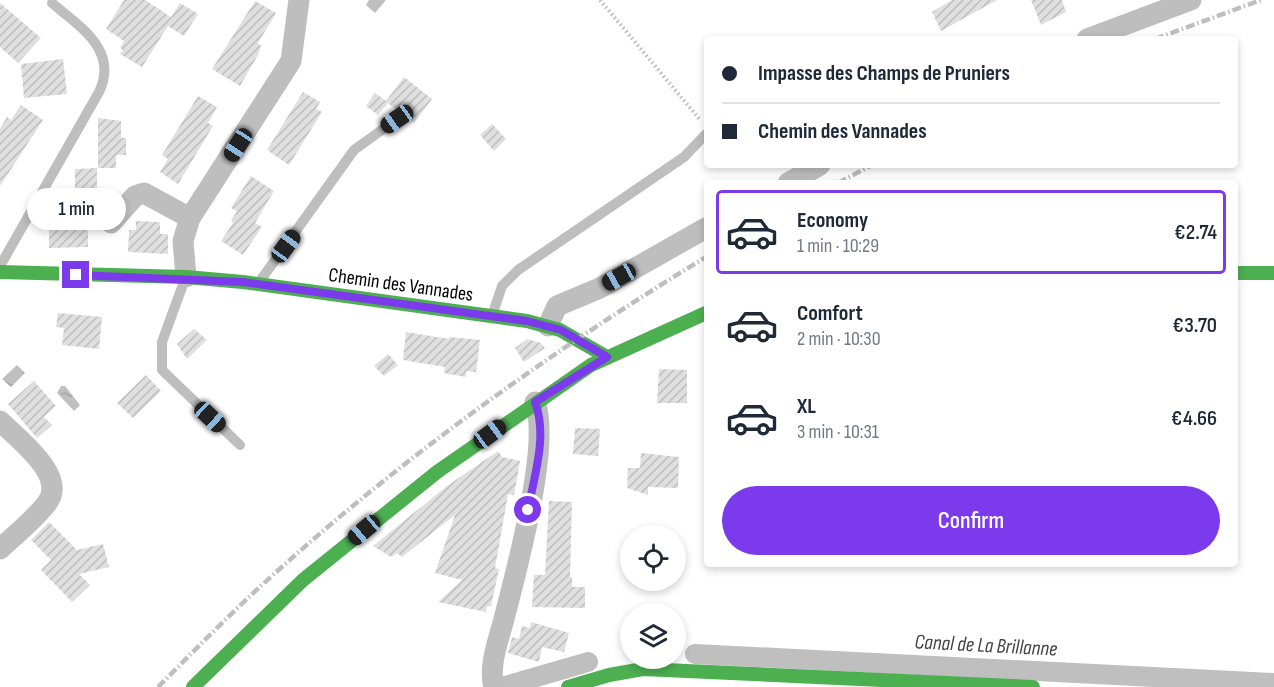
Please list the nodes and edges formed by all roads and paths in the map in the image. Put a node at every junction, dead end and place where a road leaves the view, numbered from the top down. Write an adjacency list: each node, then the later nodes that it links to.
1 (299, 0): 11 (street)
2 (600, 0): 7 (path)
3 (1191, 0): 5 (street)
4 (52, 3): 14 (lane)
5 (1095, 36)
6 (397, 119): 19 (lane)
7 (704, 126)
8 (704, 136): 21 (lane)
9 (815, 168): 10 (street)
10 (793, 180)
11 (190, 218): 12 (street); 18 (street)
12 (111, 223)
13 (704, 229): 22 (street)
14 (0, 266)
15 (0, 272): 18 (street, Chemin des Vannades)
16 (1238, 273): 17 (street)
17 (1274, 273)
18 (186, 277): 19 (street, Chemin des Vannades); 26 (lane)
19 (258, 284): 21 (street, Chemin des Vannades)
20 (704, 314): 23 (street)
21 (492, 317): 22 (street, Chemin des Vannades)
22 (548, 326): 23 (street, Chemin des Vannades)
23 (607, 357): 24 (street)
24 (535, 402): 28 (street); 29 (street)
25 (0, 421): 27 (street)
26 (240, 445)
27 (0, 549)
28 (493, 685)
29 (193, 687)
30 (568, 687): 31 (street)
31 (1032, 687)

